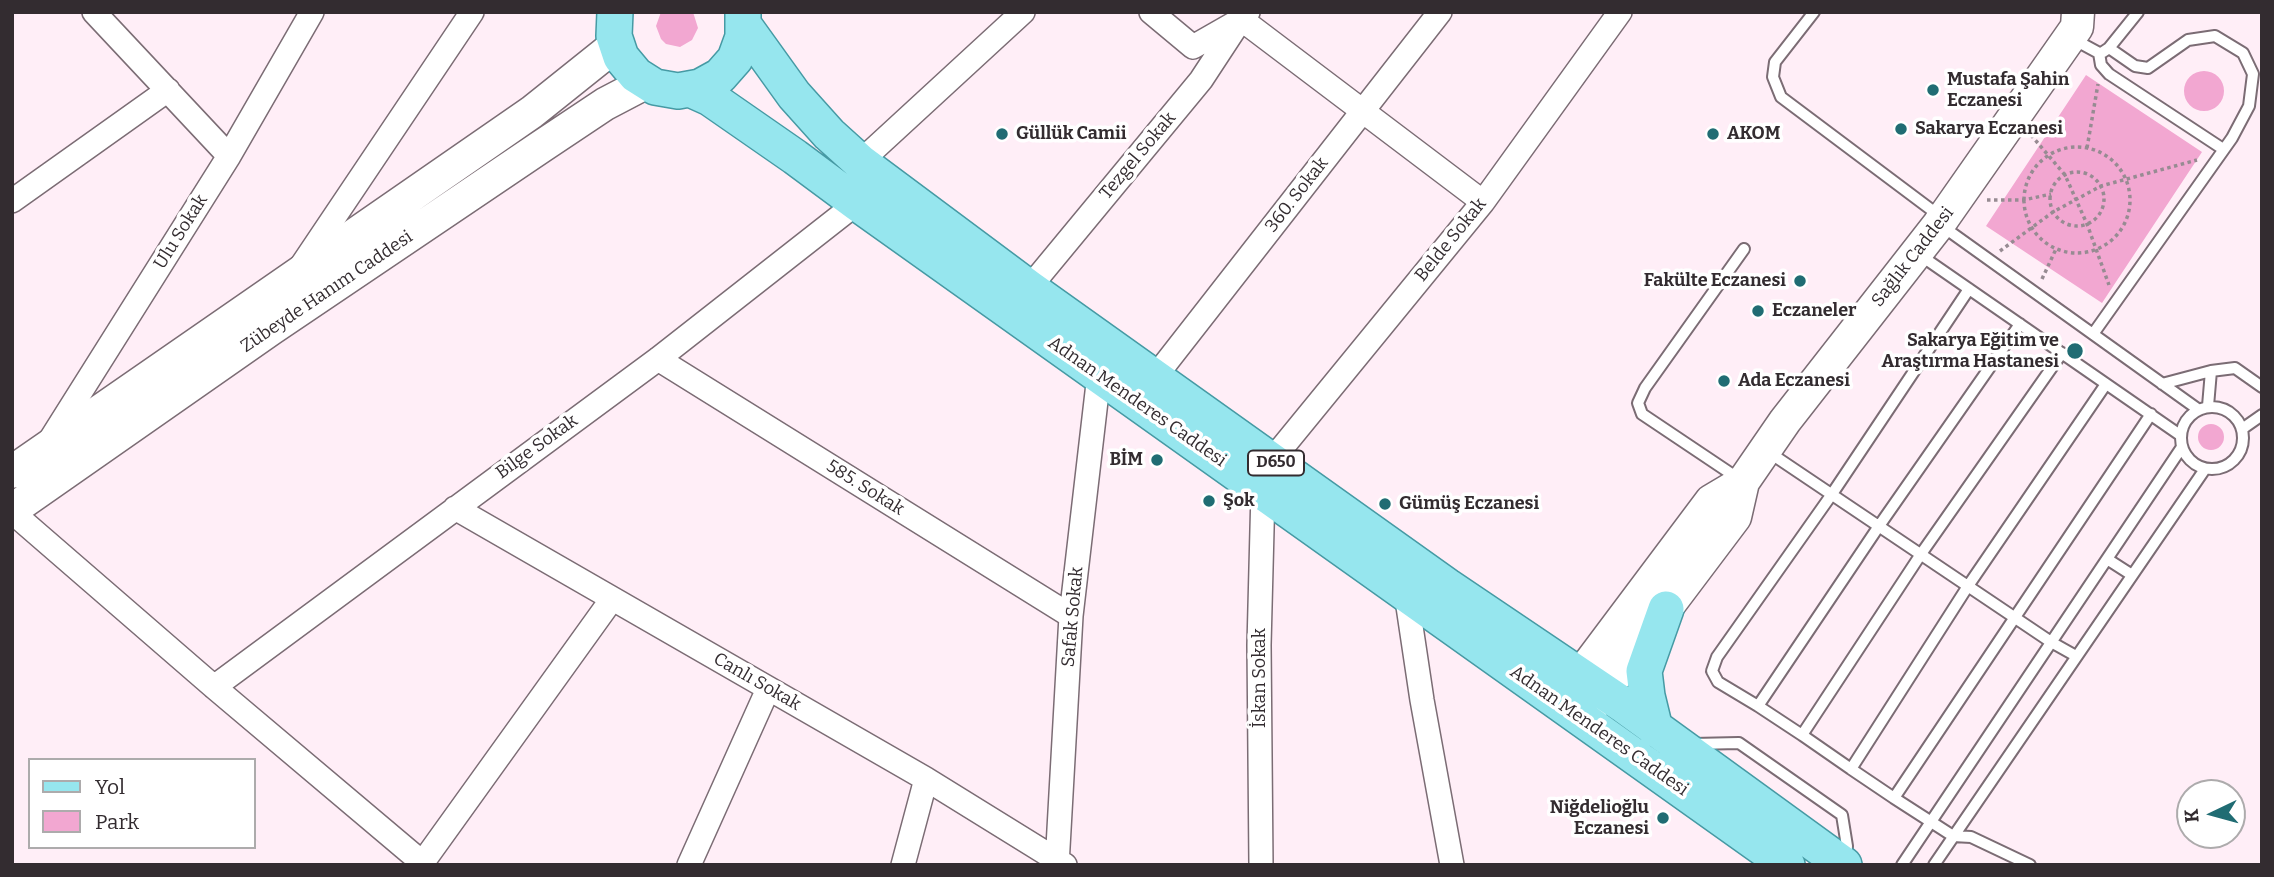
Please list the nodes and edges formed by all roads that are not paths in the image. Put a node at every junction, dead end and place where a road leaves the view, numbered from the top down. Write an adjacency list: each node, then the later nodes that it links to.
1 (94, 12): 17 (street)
2 (313, 12): 20 (street, Ulu Sokak)
3 (472, 12): 28 (street)
4 (1023, 12): 21 (street)
5 (1151, 12): 10 (street)
6 (1440, 12): 18 (street, 360. Sokak)
7 (1620, 12): 23 (street, Belde Sokak)
8 (1814, 12): 25 (lane)
9 (2137, 12): 14 (lane)
10 (1244, 16): 18 (street); 29 (street, Tezgel Sokak)
11 (743, 18): 16 (main road); 21 (main road, Adnan Menderes Caddesi / D650)
12 (2081, 22): 14 (lane); 25 (main road, Sağlık Caddesi)
13 (611, 23): 15 (main road); 28 (main road, Zübeyde Hanım Caddesi)
14 (2103, 56): 19 (lane); 19 (lane)
15 (647, 82): 16 (main road); 55 (main road, Zübeyde Hanım Caddesi)
16 (690, 89): 24 (main road, Adnan Menderes Caddesi)
17 (168, 90): 20 (street); 22 (street)
18 (1363, 112): 23 (street); 37 (street, 360. Sokak)
19 (2221, 152): 32 (lane)
20 (229, 156): 47 (street, Ulu Sokak)
21 (860, 162): 29 (main road, Adnan Menderes Caddesi / D650)
22 (12, 201)
23 (1483, 202): 51 (street, Belde Sokak)
24 (857, 203): 34 (street, Bilge Sokak); 36 (main road, Adnan Menderes Caddesi)
25 (1946, 214): 27 (main road, Sağlık Caddesi); 32 (lane)
26 (1744, 249): 52 (lane)
27 (1916, 253): 30 (lane); 48 (main road, Sağlık Caddesi)
28 (297, 273): 47 (main road, Zübeyde Hanım Caddesi)
29 (1029, 288): 37 (main road, Adnan Menderes Caddesi / D650)
30 (1969, 289): 31 (lane); 53 (lane)
31 (2020, 324): 33 (lane); 56 (lane)
32 (2094, 334): 39 (lane)
33 (2062, 353): 38 (lane); 57 (lane)
34 (658, 359): 54 (street, Bilge Sokak); 64 (street, 585. Sokak)
35 (2211, 371): 39 (lane); 40 (lane); 41 (lane)
36 (1099, 376): 51 (main road, Adnan Menderes Caddesi); 64 (street, Safak Sokak)
37 (1154, 377): 51 (main road, Adnan Menderes Caddesi / D650)
38 (2106, 384): 42 (lane); 60 (lane)
39 (2162, 384): 41 (lane)
40 (2262, 387)
41 (2203, 408): 44 (lane); 45 (lane)
42 (2151, 414): 45 (lane); 65 (lane)
43 (2262, 415): 44 (lane)
44 (2242, 429): 49 (lane)
45 (2180, 435): 46 (lane)
46 (2182, 447): 49 (lane); 58 (lane)
47 (44, 449): 50 (main road, Zübeyde Hanım Caddesi)
48 (1765, 450): 52 (main road, Sağlık Caddesi); 53 (lane)
49 (2205, 468): 59 (lane)
50 (12, 472)
51 (1267, 476): 61 (main road, Adnan Menderes Caddesi); 67 (main road, Adnan Menderes Caddesi / D650); 85 (street, İskan Sokak)
52 (1743, 482): 63 (main road, Sağlık Caddesi); 66 (main road, Sağlık Caddesi)
53 (1832, 494): 56 (lane); 73 (lane)
54 (454, 508): 62 (street, Canlı Sokak); 70 (street, Bilge Sokak)
55 (12, 511): 70 (street)
56 (1879, 526): 57 (lane); 73 (lane)
57 (1921, 554): 60 (lane); 74 (lane)
58 (2107, 559): 59 (lane); 68 (lane)
59 (2132, 575): 69 (lane)
60 (1968, 586): 65 (lane); 76 (lane)
61 (1406, 593): 72 (main road, Adnan Menderes Caddesi); 86 (street)
62 (612, 599): 71 (street, Canlı Sokak); 82 (street)
63 (1666, 609): 72 (main road, Sağlık Caddesi); 75 (main road, Adnan Menderes Caddesi)
64 (1072, 617): 81 (street, Safak Sokak)
65 (2014, 617): 68 (lane); 78 (lane)
66 (1621, 620): 67 (main road); 72 (main road, Sağlık Caddesi)
67 (1520, 635): 72 (main road, Adnan Menderes Caddesi / D650)
68 (2051, 642): 69 (lane); 79 (lane)
69 (2076, 656): 80 (lane)
70 (214, 687): 82 (street)
71 (768, 689): 77 (street, Canlı Sokak); 83 (street)
72 (1581, 697): 75 (main road, Adnan Menderes Caddesi / D650); 87 (main road, Adnan Menderes Caddesi)
73 (1758, 706): 74 (lane)
74 (1802, 735): 76 (lane)
75 (1668, 737): 88 (main road, Adnan Menderes Caddesi / D650)
76 (1851, 769): 78 (lane)
77 (926, 779): 81 (street, Canlı Sokak); 84 (street)
78 (1894, 798): 79 (lane)
79 (1931, 823): 80 (lane); 89 (lane)
80 (1953, 836): 90 (lane); 91 (lane)
81 (1059, 863)
82 (424, 864)
83 (689, 865)
84 (903, 865)
85 (1261, 865)
86 (1452, 865)
87 (1787, 865)
88 (1845, 865)
89 (1902, 865)
90 (1934, 865)
91 (2030, 865)

